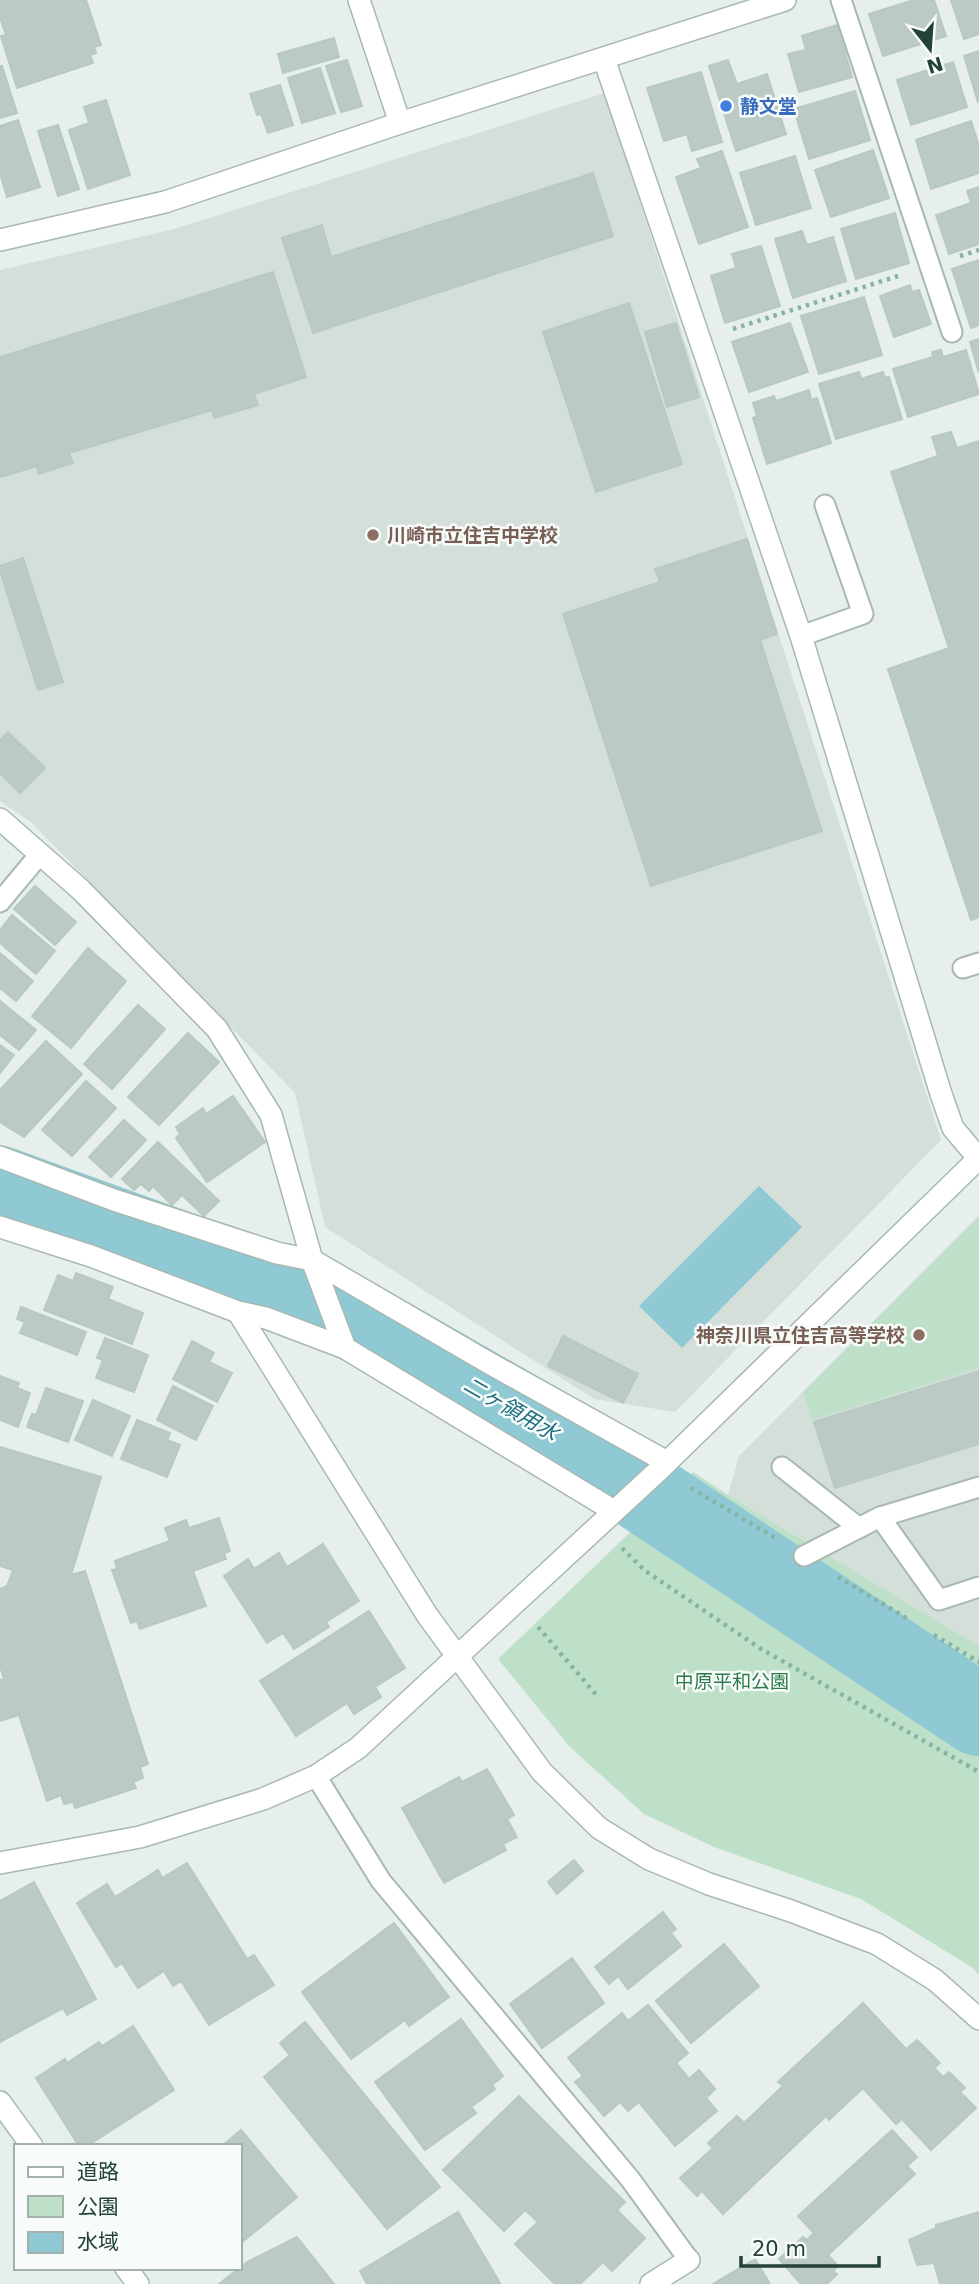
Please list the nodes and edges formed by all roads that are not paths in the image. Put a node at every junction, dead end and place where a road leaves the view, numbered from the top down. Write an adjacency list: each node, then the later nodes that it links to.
1 (359, 0): 5 (street)
2 (785, 0): 4 (street)
3 (841, 0): 7 (lane)
4 (604, 59): 5 (street); 9 (street)
5 (400, 123): 6 (street)
6 (0, 240)
7 (952, 332)
8 (825, 505): 9 (lane)
9 (801, 636): 14 (street)
10 (0, 819): 11 (street)
11 (40, 854): 12 (lane); 16 (street)
12 (0, 902)
13 (0, 1157): 16 (street)
14 (979, 1158): 19 (street)
15 (0, 1227): 17 (street)
16 (312, 1260): 18 (street); 19 (street)
17 (238, 1312): 18 (street); 27 (street)
18 (345, 1348): 22 (street)
19 (663, 1466): 22 (street)
20 (782, 1467): 24 (lane)
21 (979, 1487): 23 (lane)
22 (617, 1508): 27 (street)
23 (880, 1517): 24 (lane); 26 (lane)
24 (859, 1528): 25 (lane)
25 (804, 1556)
26 (979, 1587)
27 (459, 1657): 28 (street); 30 (street)
28 (316, 1776): 29 (street); 33 (lane)
29 (0, 1863)
30 (979, 2019)
31 (0, 2102): 32 (street)
32 (31, 2144)
33 (689, 2260): 34 (street)
34 (651, 2284)

